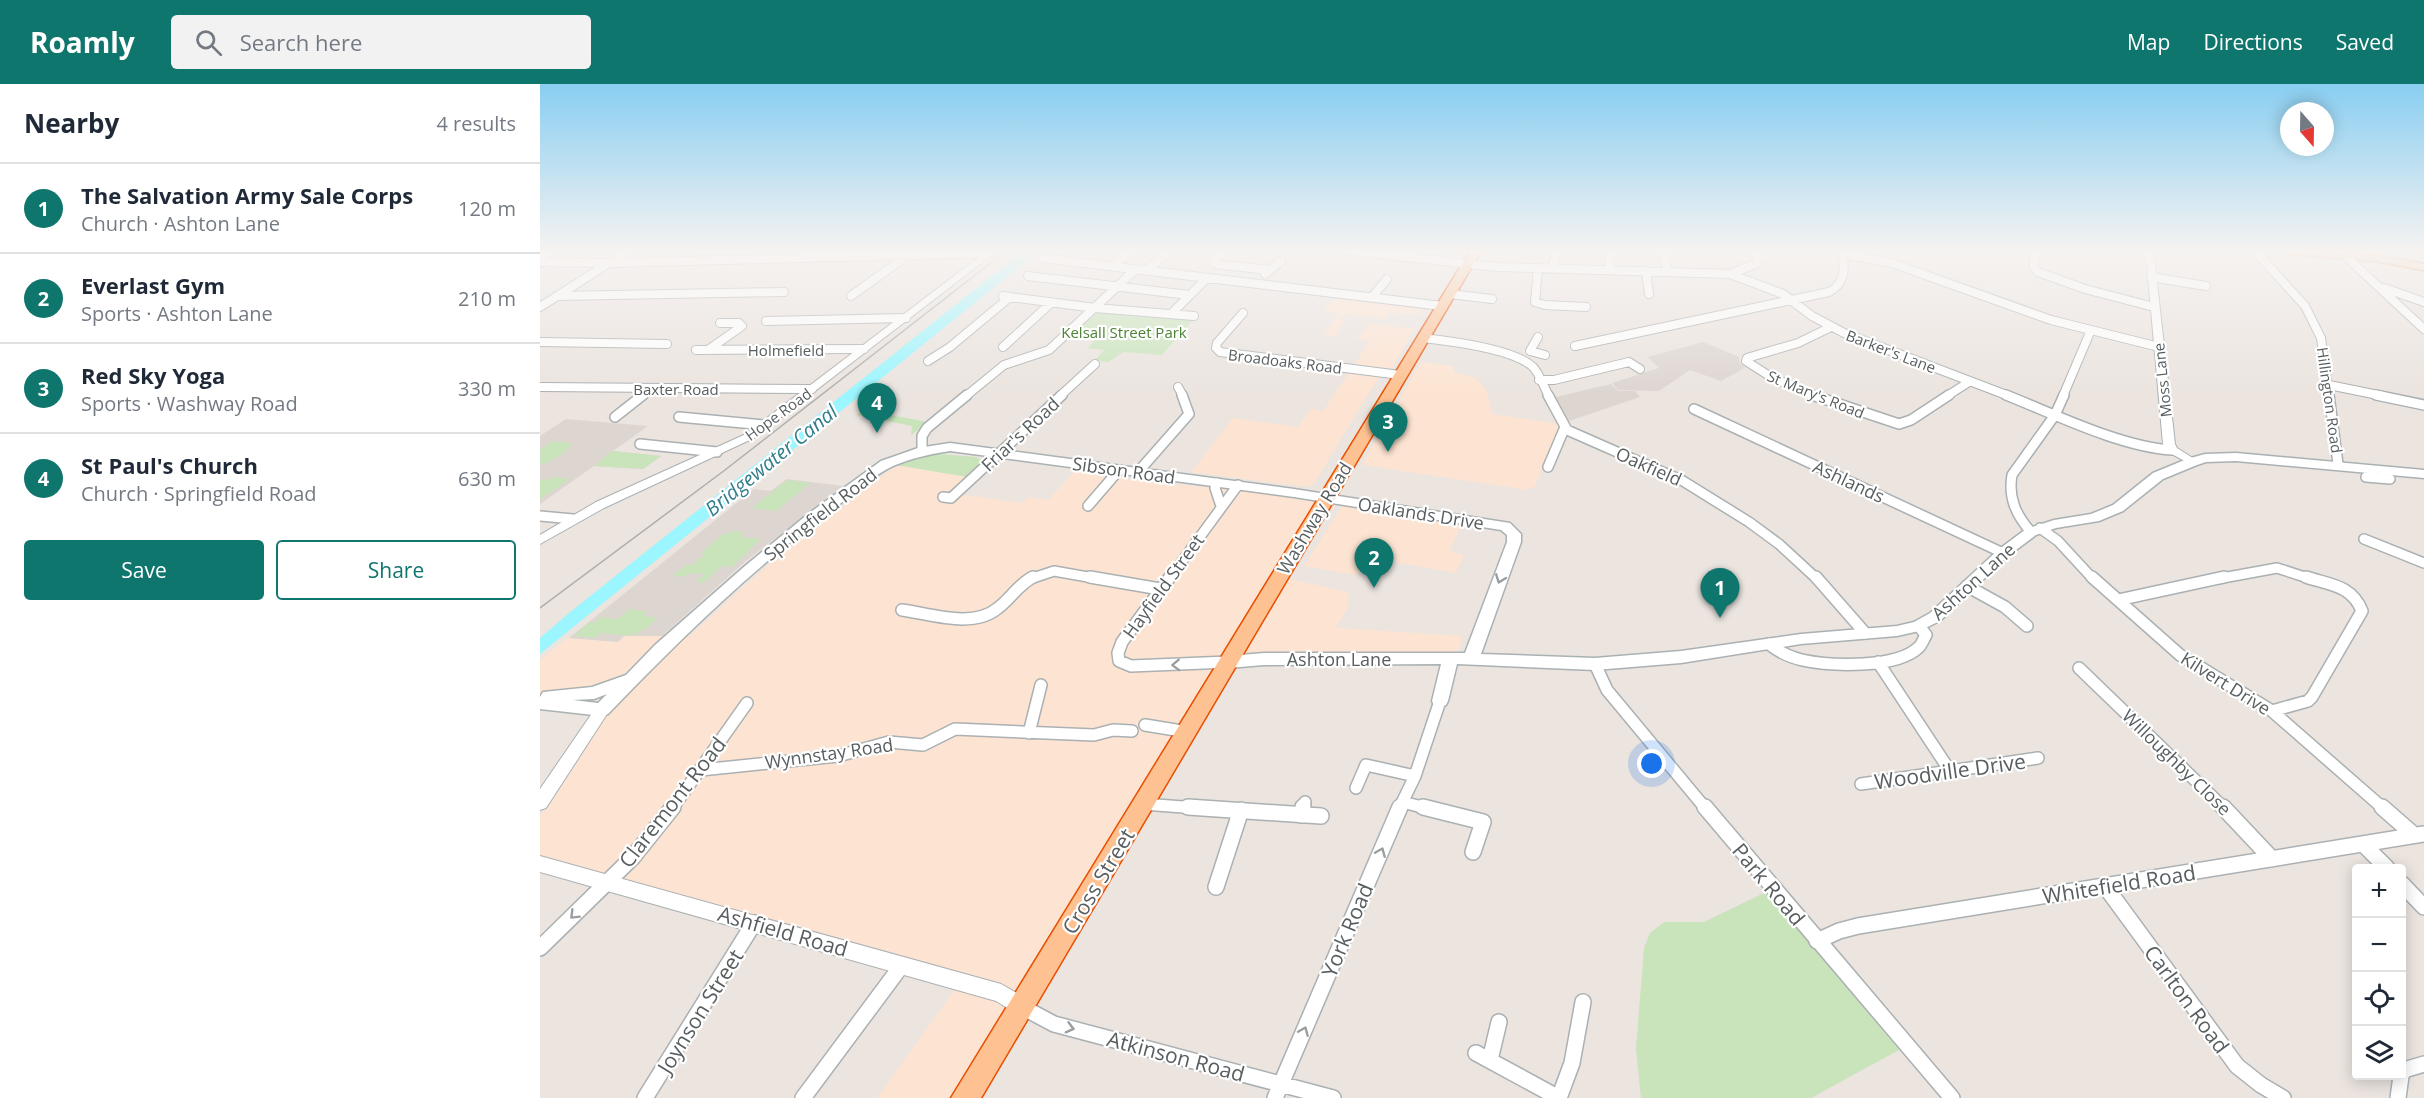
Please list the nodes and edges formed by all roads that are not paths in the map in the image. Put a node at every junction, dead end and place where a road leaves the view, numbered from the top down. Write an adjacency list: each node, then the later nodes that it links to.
1 (554, 298): 21 (street)
2 (932, 298): 28 (street, Hope Road)
3 (1004, 298): 44 (street)
4 (1024, 298): 20 (street)
5 (1105, 298): 24 (street)
6 (1186, 298): 26 (street)
7 (1405, 298): 18 (street)
8 (1534, 298): 22 (street)
9 (1789, 298): 19 (street, Barker's Lane)
10 (1799, 298): 19 (street)
11 (1990, 298): 33 (street)
12 (2121, 298): 23 (street)
13 (2153, 298): 23 (street, Moss Lane)
14 (2298, 298): 51 (street, Hillington Road)
15 (2406, 298): 17 (street)
16 (1492, 299): 18 (street)
17 (2393, 299): 32 (street)
18 (1446, 300): 35 (highway, Washway Road)
19 (1792, 300): 31 (street, Barker's Lane); 38 (street)
20 (1052, 302): 24 (street); 39 (street)
21 (540, 307)
22 (1586, 307)
23 (2154, 307): 40 (street, Moss Lane)
24 (1095, 308): 26 (street); 65 (street)
25 (1243, 313): 48 (street, Broadoaks Road)
26 (1171, 314): 27 (street)
27 (1194, 316)
28 (906, 318): 29 (street); 41 (street, Hope Road)
29 (766, 321)
30 (720, 323): 43 (street, Holmefield)
31 (1831, 327): 50 (street, Barker's Lane); 50 (street, St Mary's Road)
32 (2424, 329)
33 (2091, 330): 40 (street); 58 (street)
34 (1538, 337): 45 (street)
35 (1423, 338): 45 (street); 48 (highway, Washway Road)
36 (540, 342): 37 (street)
37 (667, 344)
38 (1575, 345)
39 (1003, 347)
40 (2158, 347): 64 (street, Moss Lane)
41 (864, 349): 43 (street, Holmefield); 55 (street, Hope Road)
42 (696, 350): 43 (street, Holmefield)
43 (708, 350)
44 (934, 358)
45 (1523, 360): 49 (street)
46 (1095, 364): 67 (street, Friar's Road)
47 (1640, 369): 49 (street)
48 (1400, 375): 79 (highway, Washway Road)
49 (1539, 380): 62 (street)
50 (1969, 382): 58 (street, Barker's Lane)
51 (2329, 386): 56 (street); 69 (street, Hillington Road)
52 (540, 387): 54 (street, Baxter Road)
53 (1178, 387): 72 (street)
54 (650, 389): 55 (street, Baxter Road); 59 (street)
55 (812, 389): 61 (street, Hope Road)
56 (2424, 405)
57 (1694, 409): 87 (street, Ashlands)
58 (2055, 415): 64 (street, Barker's Lane); 84 (street)
59 (615, 417)
60 (679, 417): 61 (street)
61 (765, 425): 66 (street, Hope Road)
62 (1565, 427): 70 (street); 95 (street, Oakfield)
63 (640, 444): 66 (street)
64 (2172, 450): 68 (street)
65 (922, 451): 67 (main road, Sibson Road); 103 (main road, Springfield Road)
66 (717, 452): 83 (street, Hope Road)
67 (1001, 452): 71 (main road, Sibson Road); 78 (street, Friar's Road)
68 (2192, 462): 69 (main road, Ashton Lane); 84 (main road, Ashton Lane)
69 (2338, 465): 73 (main road, Ashton Lane)
70 (1548, 467)
71 (1119, 470): 72 (main road, Sibson Road); 80 (street)
72 (1138, 472): 76 (main road, Sibson Road)
73 (2372, 474): 74 (main road, Ashton Lane); 75 (street, Ashton Lane)
74 (2424, 474)
75 (2390, 479)
76 (1217, 483): 77 (main road, Sibson Road); 81 (street)
77 (1238, 485): 79 (main road, Sibson Road); 81 (street, Hayfield Street)
78 (943, 497)
79 (1326, 498): 98 (main road, Oaklands Drive, one-way to 98); 99 (highway, Washway Road)
80 (1088, 506)
81 (1221, 506): 90 (street, Hayfield Street)
82 (540, 516): 83 (street)
83 (573, 519): 86 (street, Hope Road)
84 (2036, 530): 87 (main road, Ashton Lane); 91 (street, Kilvert Drive)
85 (2364, 539): 88 (street)
86 (540, 540)
87 (2003, 553): 89 (main road, Ashton Lane)
88 (2424, 563)
89 (1967, 586): 93 (main road, Ashton Lane); 94 (street)
90 (1160, 589): 92 (street); 99 (street, Hayfield Street, one-way to 90)
91 (2118, 600): 109 (street, Kilvert Drive); 109 (street)
92 (902, 610)
93 (1919, 626): 95 (main road, Ashton Lane); 100 (street)
94 (2027, 626)
95 (1865, 633): 96 (main road, Ashton Lane)
96 (1769, 644): 100 (street); 101 (main road, Ashton Lane)
97 (1450, 658): 98 (main road, Ashton Lane); 99 (main road, Ashton Lane); 106 (main road)
98 (1471, 659): 101 (main road, Ashton Lane)
99 (1228, 662): 113 (highway, Cross Street)
100 (1878, 662): 118 (street)
101 (1595, 664): 139 (street, Park Road)
102 (2079, 668): 130 (street, Willoughby Close)
103 (635, 673): 105 (main road); 108 (main road, Springfield Road)
104 (1041, 685): 115 (street)
105 (540, 699): 108 (main road)
106 (1440, 701): 119 (street, York Road)
107 (747, 703): 117 (street, Claremont Road)
108 (607, 704): 123 (street)
109 (2272, 711): 127 (street, Kilvert Drive)
110 (951, 719): 114 (street)
111 (1145, 725): 113 (street)
112 (1131, 731): 115 (street, Wynnstay Road)
113 (1188, 732): 124 (highway, Cross Street)
114 (945, 733): 115 (street, Wynnstay Road); 117 (street, Wynnstay Road)
115 (1029, 733)
116 (2038, 758): 118 (street, Woodville Drive)
117 (701, 770): 133 (street, Claremont Road)
118 (1950, 771): 120 (street, Woodville Drive)
119 (1415, 776): 121 (street); 122 (street, York Road)
120 (1861, 784)
121 (1356, 788)
122 (1403, 802): 129 (street); 148 (street, York Road, one-way to 122)
123 (540, 803)
124 (1143, 804): 125 (street); 143 (highway, Cross Street)
125 (1241, 810): 126 (street); 135 (street)
126 (1321, 816)
127 (2419, 834): 128 (street, Whitefield Road)
128 (2363, 844): 130 (street, Whitefield Road); 132 (street)
129 (1473, 852)
130 (2272, 859): 134 (street, Whitefield Road)
131 (540, 864): 133 (street, Ashfield Road)
132 (2383, 864)
133 (607, 882): 138 (street, Ashfield Road); 140 (street, Claremont Road, one-way to 140)
134 (2105, 886): 139 (street, Whitefield Road); 155 (street, Carlton Road)
135 (1216, 887)
136 (2406, 888): 137 (street)
137 (2424, 907)
138 (754, 923): 141 (street, Ashfield Road); 149 (street, Joynson Street)
139 (1817, 942): 154 (street, Park Road)
140 (540, 948)
141 (902, 965): 143 (street, Ashfield Road); 150 (street)
142 (1583, 1002): 153 (street)
143 (1022, 1007): 148 (street, Atkinson Road, one-way to 148); 151 (highway, Cross Street)
144 (1499, 1022): 153 (street)
145 (2424, 1064): 146 (street)
146 (2406, 1069)
147 (2400, 1080): 156 (street)
148 (1278, 1091): 152 (street, Atkinson Road)
149 (645, 1098)
150 (803, 1098)
151 (964, 1098)
152 (1333, 1098)
153 (1559, 1098)
154 (1952, 1098)
155 (2283, 1098)
156 (2398, 1098)

